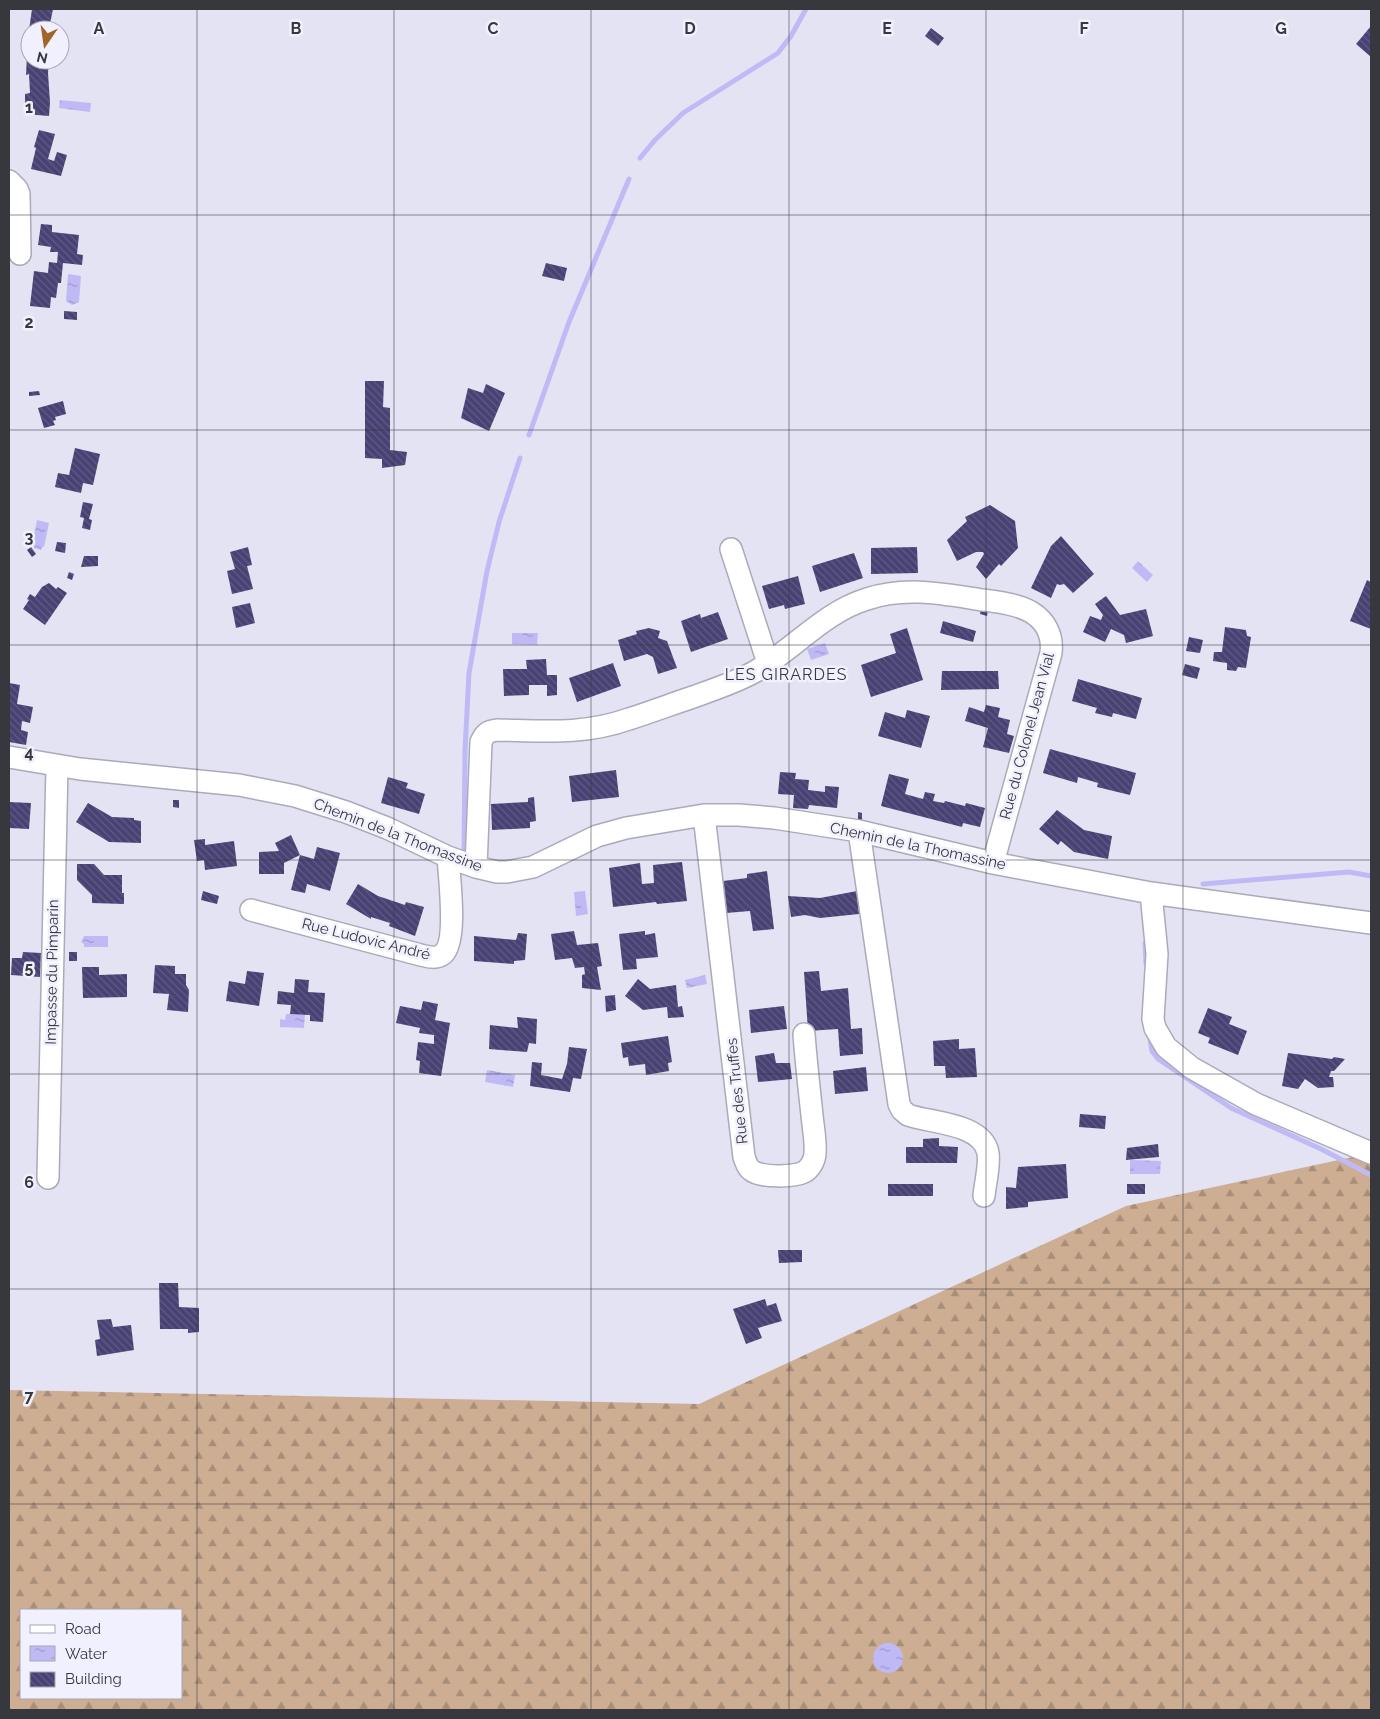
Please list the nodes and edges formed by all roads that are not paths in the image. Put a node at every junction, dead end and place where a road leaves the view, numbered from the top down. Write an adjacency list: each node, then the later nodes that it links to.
1 (9, 181): 2 (street)
2 (20, 254)
3 (731, 549): 4 (street)
4 (768, 663): 10 (street, Rue du Colonel Jean Vial); 11 (street, Rue du Colonel Jean Vial)
5 (9, 757): 6 (street, Chemin de la Thomassine)
6 (57, 766): 9 (street, Chemin de la Thomassine); 17 (street, Impasse du Pimparin)
7 (704, 815): 8 (street, Chemin de la Thomassine); 11 (street, Chemin de la Thomassine); 15 (street, Rue des Truffes)
8 (859, 831): 10 (street, Chemin de la Thomassine); 18 (street)
9 (448, 857): 11 (street, Chemin de la Thomassine); 13 (street, Rue Ludovic André)
10 (992, 863): 12 (street, Chemin de la Thomassine)
11 (476, 867)
12 (1151, 893): 14 (street, Chemin de la Thomassine); 16 (street)
13 (251, 910)
14 (1371, 923)
15 (804, 1034)
16 (1371, 1153)
17 (48, 1178)
18 (984, 1196)

